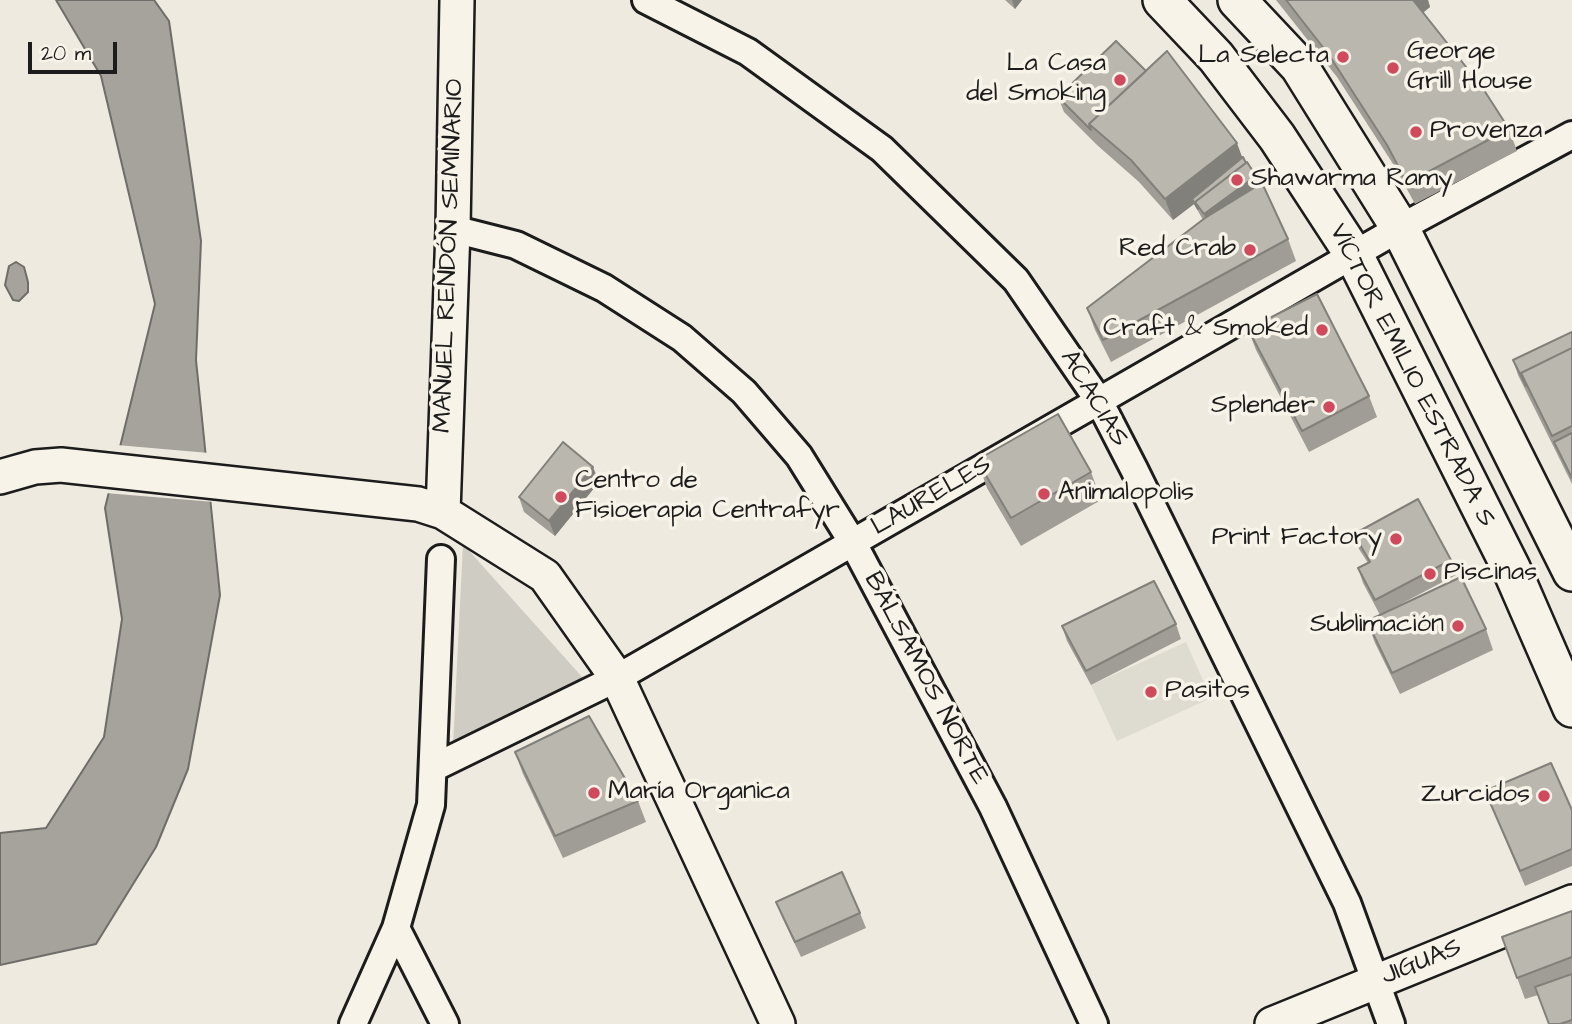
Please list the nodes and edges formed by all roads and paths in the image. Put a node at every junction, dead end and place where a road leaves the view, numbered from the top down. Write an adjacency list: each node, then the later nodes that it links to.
1 (457, 0): 7 (street, MANUEL RENDÓN SEMINARIO)
2 (646, 0): 9 (street, ACACIAS)
3 (1161, 0): 8 (main road, VÍCTOR EMILIO ESTRADA S)
4 (1237, 0): 6 (main road, VÍCTOR EMILIO ESTRADA S)
5 (1572, 135): 6 (street, LAURELES)
6 (1400, 228): 8 (street, LAURELES); 13 (main road, VÍCTOR EMILIO ESTRADA S)
7 (453, 229): 11 (street, MANUEL RENDÓN SEMINARIO); 12 (street, BÁLSAMOS NORTE)
8 (1354, 255): 9 (street, LAURELES); 15 (main road, VÍCTOR EMILIO ESTRADA S)
9 (1099, 401): 12 (street, LAURELES); 21 (street, ACACIAS)
10 (0, 477): 11 (street)
11 (443, 512): 16 (street)
12 (853, 542): 16 (street, LAURELES); 25 (street, BÁLSAMOS NORTE)
13 (1566, 558): 15 (main road)
14 (441, 559): 18 (street)
15 (1511, 568): 17 (main road, VÍCTOR EMILIO ESTRADA S)
16 (617, 678): 18 (street, LAURELES); 24 (street)
17 (1572, 708)
18 (433, 768): 20 (street)
19 (1572, 902): 21 (street, JIGUAS)
20 (396, 928): 22 (street); 23 (street)
21 (1378, 981): 26 (street, JIGUAS); 27 (street, ACACIAS)
22 (353, 1024)
23 (445, 1024)
24 (778, 1024)
25 (1094, 1024)
26 (1272, 1024)
27 (1391, 1024)

